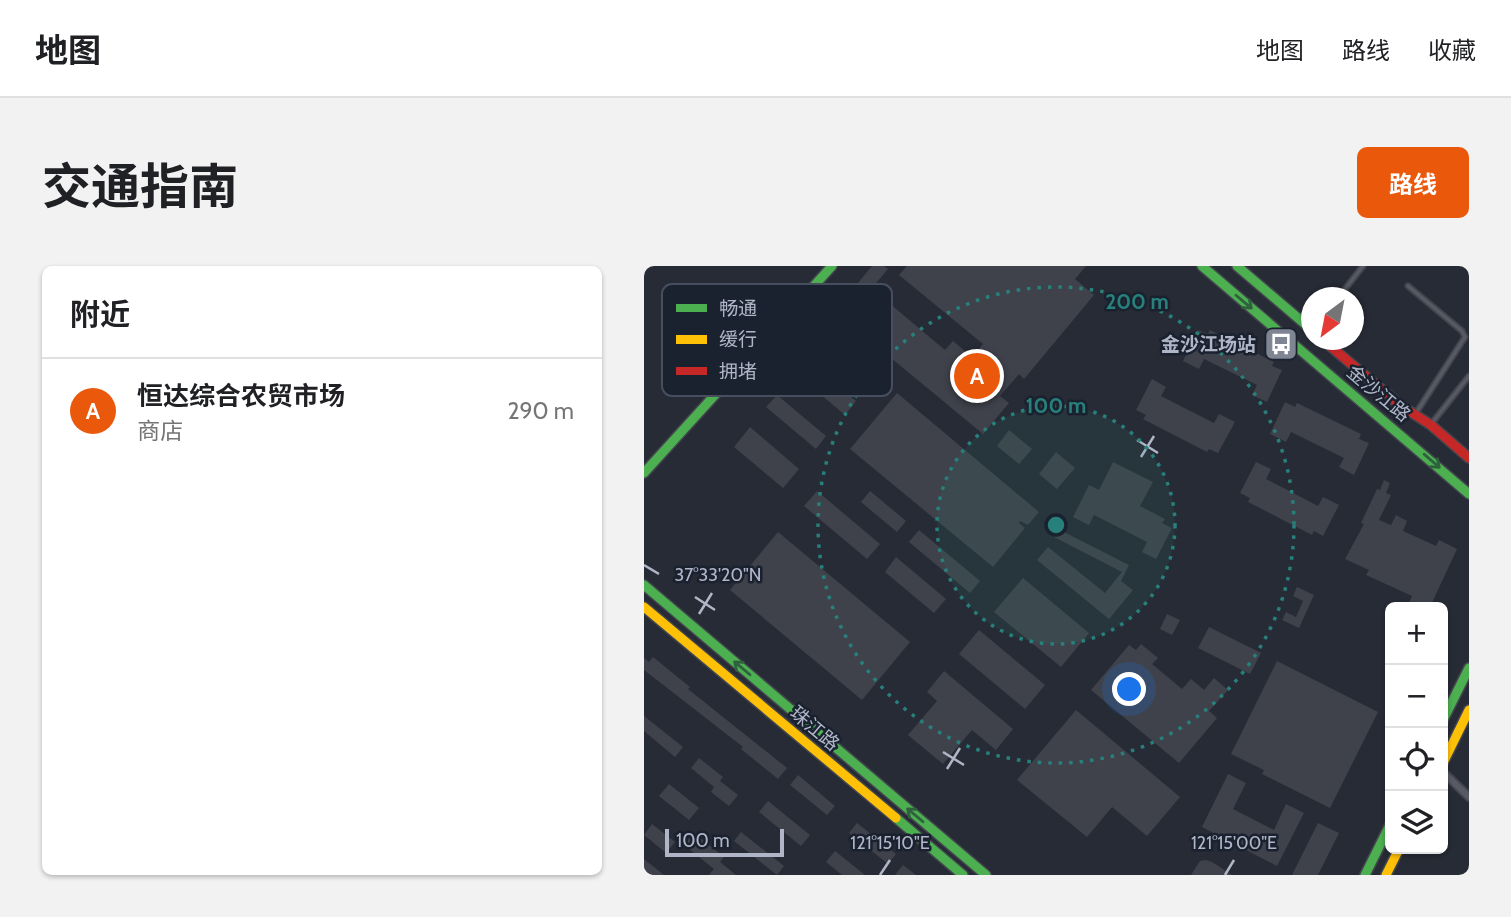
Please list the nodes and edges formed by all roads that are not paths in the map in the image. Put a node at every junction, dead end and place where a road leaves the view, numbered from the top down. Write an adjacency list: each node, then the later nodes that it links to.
1 (832, 266): 5 (main road)
2 (1202, 266): 16 (main road, 金沙江路, one-way to 16)
3 (1237, 266): 8 (main road)
4 (1363, 266): 7 (lane)
5 (816, 284)
6 (1408, 286): 12 (lane)
7 (1347, 287)
8 (1301, 320)
9 (1335, 350): 12 (main road, 金沙江路)
10 (1469, 376): 13 (lane)
11 (714, 396): 15 (main road)
12 (1415, 415): 13 (main road, 金沙江路)
13 (1431, 425): 14 (main road, 金沙江路)
14 (1469, 458)
15 (644, 473)
16 (1469, 494)
17 (644, 585): 28 (main road, one-way to 17)
18 (644, 607): 27 (main road, 珠江路)
19 (1469, 668): 20 (main road)
20 (1448, 710)
21 (1469, 710): 22 (main road)
22 (1448, 753)
23 (1448, 777): 24 (street)
24 (1469, 797)
25 (1385, 835): 29 (main road)
26 (1396, 854): 30 (main road)
27 (963, 875)
28 (986, 875)
29 (1365, 875)
30 (1386, 875)

